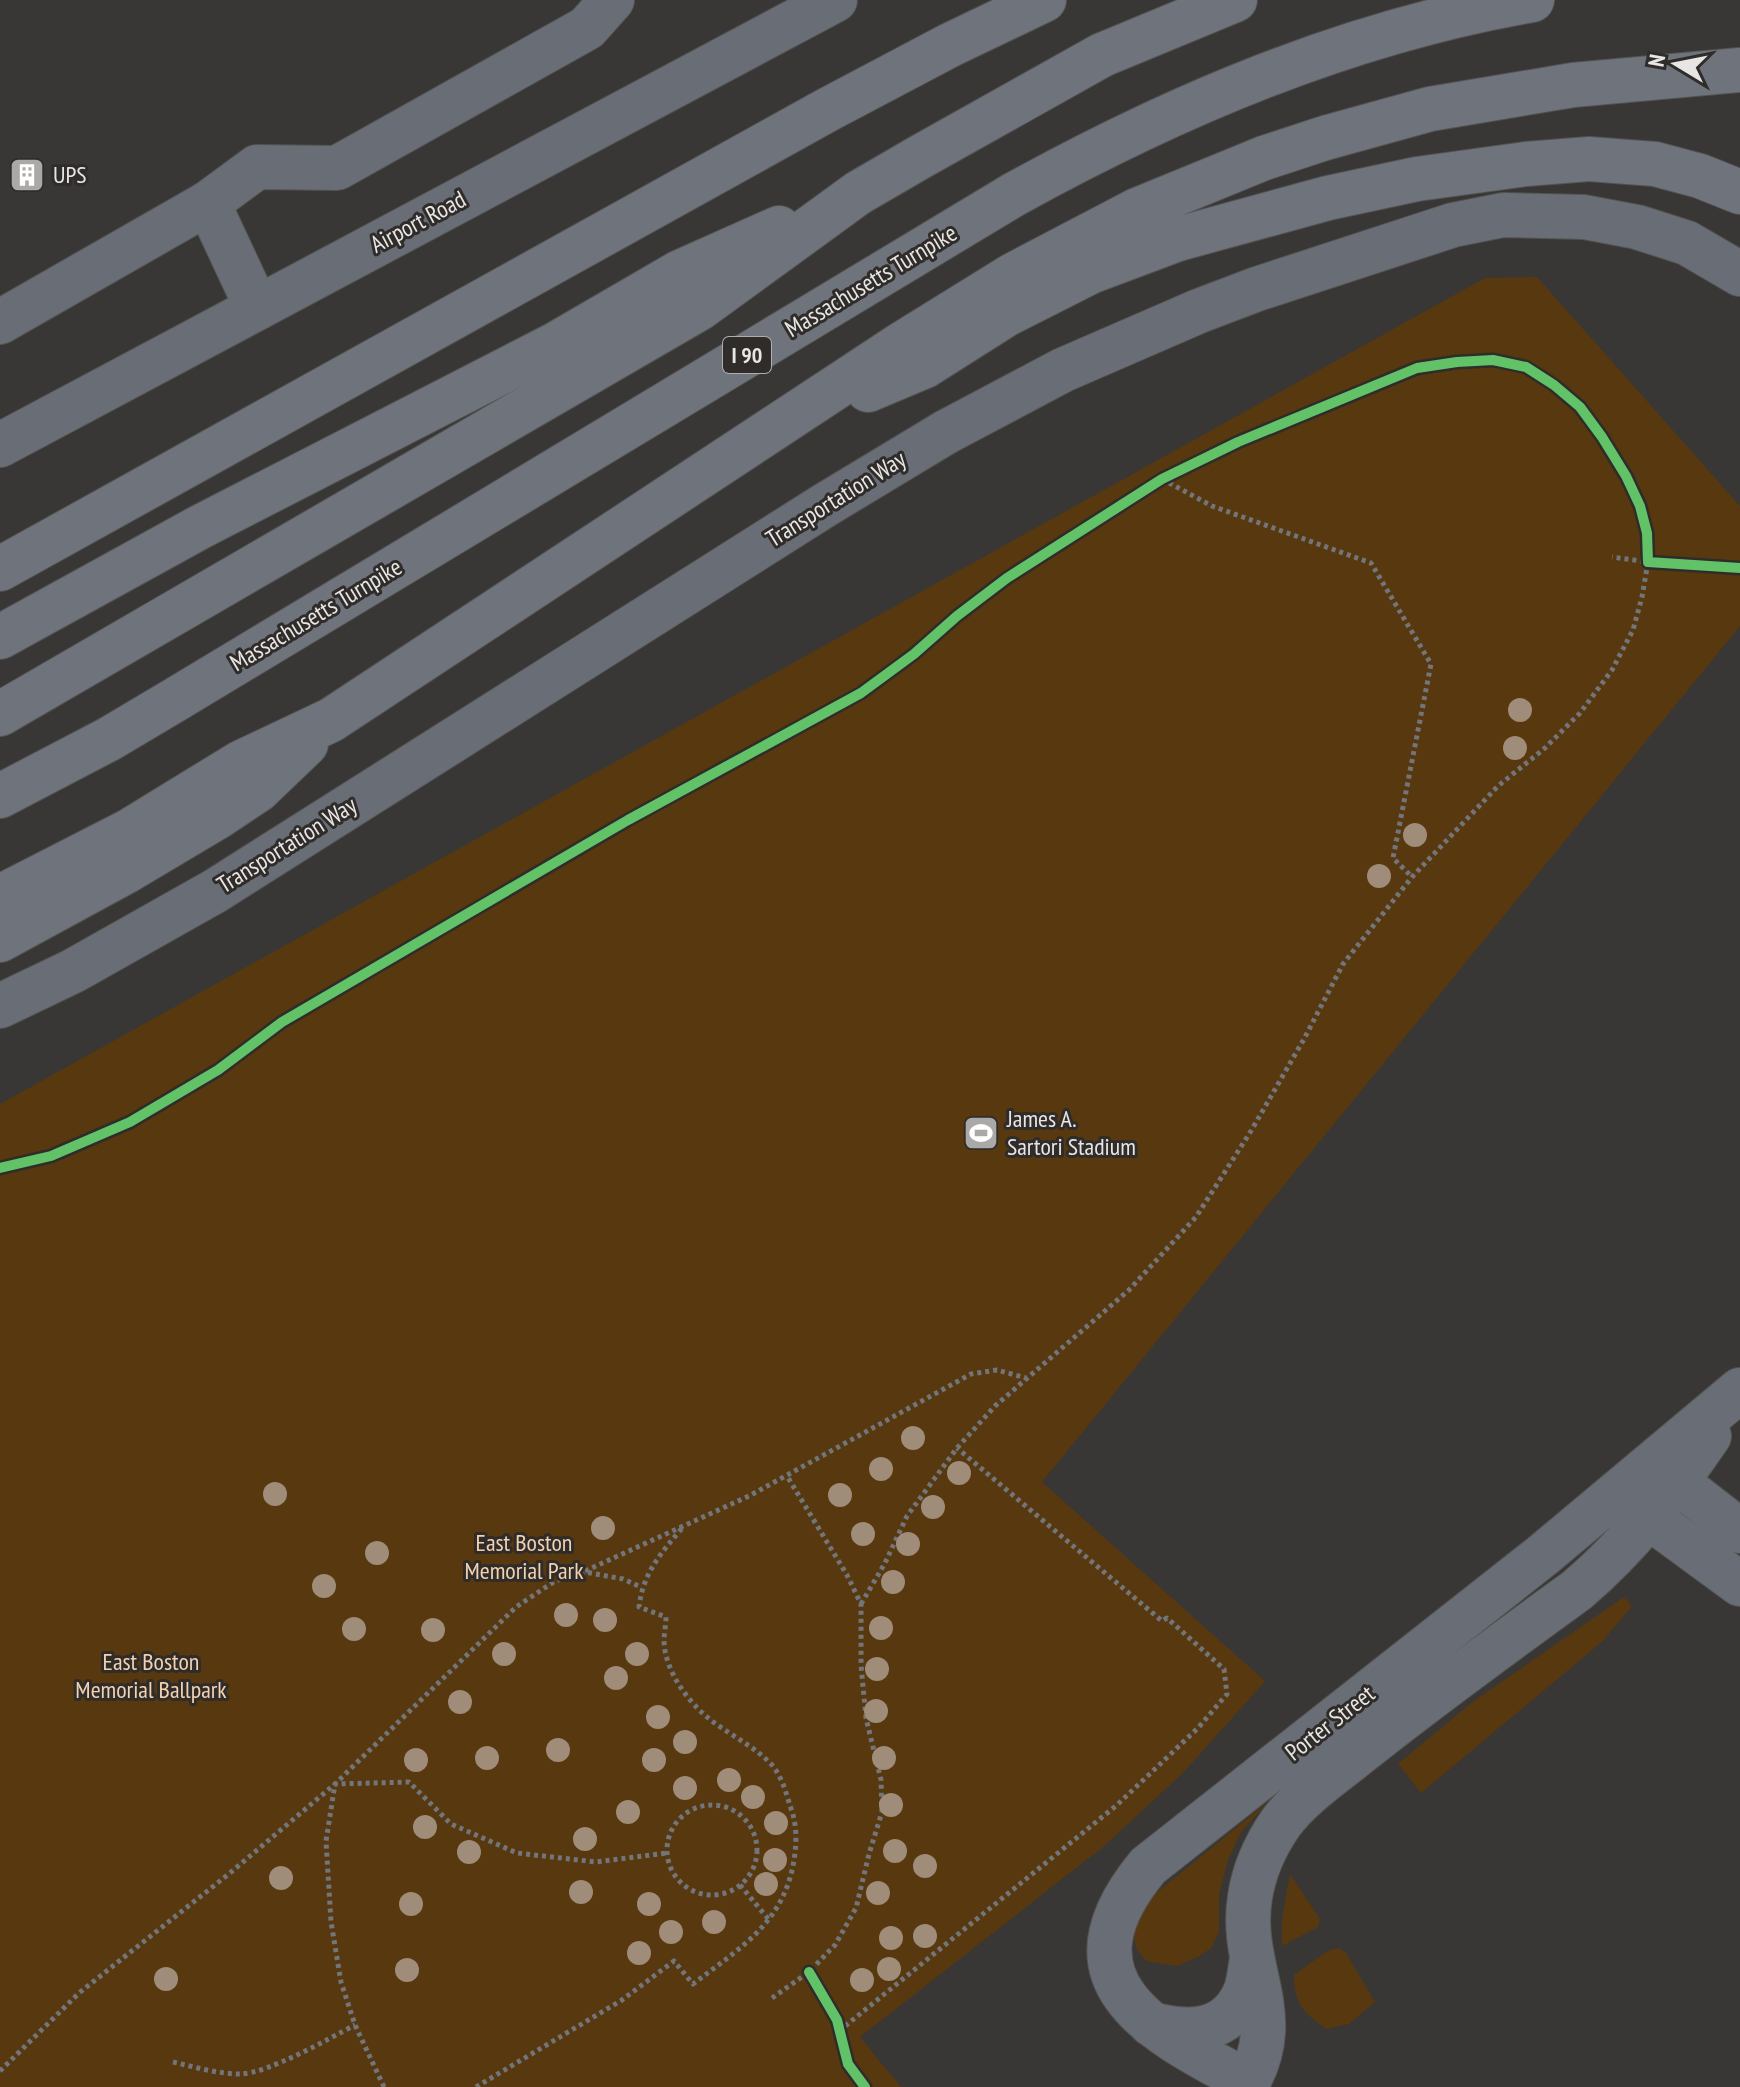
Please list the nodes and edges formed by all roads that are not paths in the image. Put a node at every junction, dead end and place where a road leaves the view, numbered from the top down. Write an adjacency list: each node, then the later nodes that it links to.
1 (612, 0): 11 (lane)
2 (835, 0): 13 (main road, Airport Road)
3 (1044, 0): 17 (highway)
4 (1235, 0): 10 (highway)
5 (1532, 0): 21 (highway, Massachusetts Turnpike / I 90)
6 (1740, 70): 7 (highway)
7 (1677, 76): 8 (highway); 15 (highway)
8 (1740, 80)
9 (1740, 192): 15 (highway)
10 (858, 193): 18 (highway); 19 (highway)
11 (208, 203): 13 (lane); 14 (lane)
12 (1740, 274): 24 (main road, Transportation Way)
13 (257, 308): 16 (main road, Airport Road)
14 (0, 322)
15 (763, 434): 20 (highway)
16 (0, 445)
17 (0, 569)
18 (0, 637)
19 (0, 714)
20 (331, 720): 22 (highway); 23 (highway)
21 (0, 796)
22 (0, 897)
23 (0, 940)
24 (0, 1006)
25 (1677, 1482): 26 (main road, Porter Street); 27 (lane); 30 (main road, Porter Street)
26 (1650, 1518): 28 (lane); 29 (main road, Porter Street)
27 (1740, 1531)
28 (1740, 1584)
29 (1252, 1959): 30 (main road); 31 (main road, Porter Street)
30 (1149, 2023): 31 (main road, Porter Street)
31 (1250, 2085)

